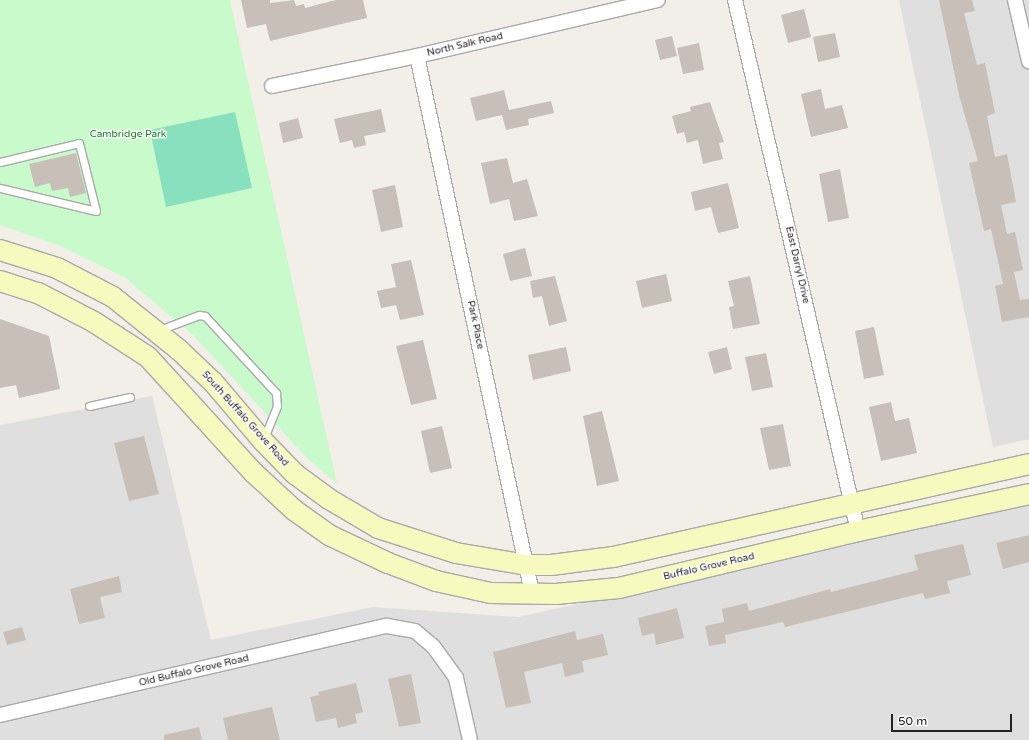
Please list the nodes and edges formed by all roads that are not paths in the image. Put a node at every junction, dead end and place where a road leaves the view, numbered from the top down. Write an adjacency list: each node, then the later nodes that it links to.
1 (658, 0): 4 (street, North Salk Road)
2 (736, 0): 17 (street, East Darryl Drive)
3 (1015, 0): 5 (street)
4 (417, 56): 6 (street, North Salk Road); 19 (street, Park Place)
5 (1029, 62)
6 (272, 86)
7 (0, 162): 8 (lane)
8 (0, 188)
9 (0, 250): 11 (main road, South Buffalo Grove Road)
10 (0, 281): 20 (main road, Buffalo Grove Road)
11 (156, 331): 14 (main road, South Buffalo Grove Road); 14 (lane)
12 (130, 397): 13 (lane)
13 (89, 406)
14 (263, 441): 19 (main road, South Buffalo Grove Road)
15 (1029, 464): 17 (main road)
16 (1029, 494): 18 (main road, Buffalo Grove Road)
17 (852, 504): 18 (street, East Darryl Drive); 19 (main road)
18 (858, 531): 20 (main road, Buffalo Grove Road)
19 (527, 565): 20 (street, Park Place)
20 (532, 593)
21 (0, 715): 22 (street, Old Buffalo Grove Road)
22 (470, 740)

